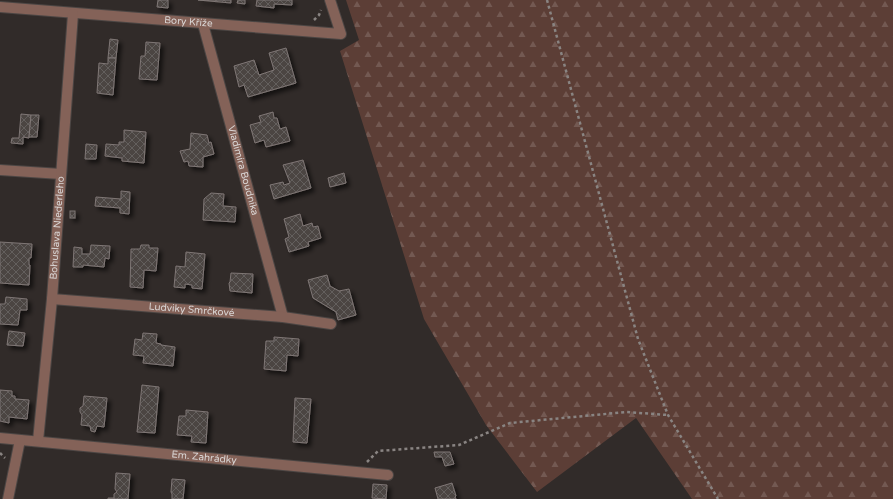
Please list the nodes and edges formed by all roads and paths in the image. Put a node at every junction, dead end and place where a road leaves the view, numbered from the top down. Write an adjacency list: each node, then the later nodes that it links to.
1 (330, 0): 5 (street, Bory Kříže)
2 (547, 0): 11 (path)
3 (0, 7): 4 (street, Bory Kříže)
4 (73, 14): 5 (street, Bory Kříže); 7 (street, Bohuslava Niederleho)
5 (203, 24): 9 (street, Vladimíra Boudníka)
6 (0, 170): 7 (street)
7 (61, 174): 8 (street, Bohuslava Niederleho)
8 (52, 299): 9 (street, Ludviky Smrčkové); 14 (street, Bohuslava Niederleho)
9 (283, 317): 10 (street, Ludviky Smrčkové)
10 (330, 324)
11 (668, 415): 17 (path); 20 (path)
12 (0, 438): 13 (street, Em. Zahrádky)
13 (20, 440): 14 (street, Em. Zahrádky); 19 (street)
14 (38, 441): 17 (street, Em. Zahrádky)
15 (0, 453): 16 (path)
16 (6, 459)
17 (357, 472): 18 (street, Em. Zahrádky)
18 (388, 475)
19 (8, 499)
20 (718, 499)

